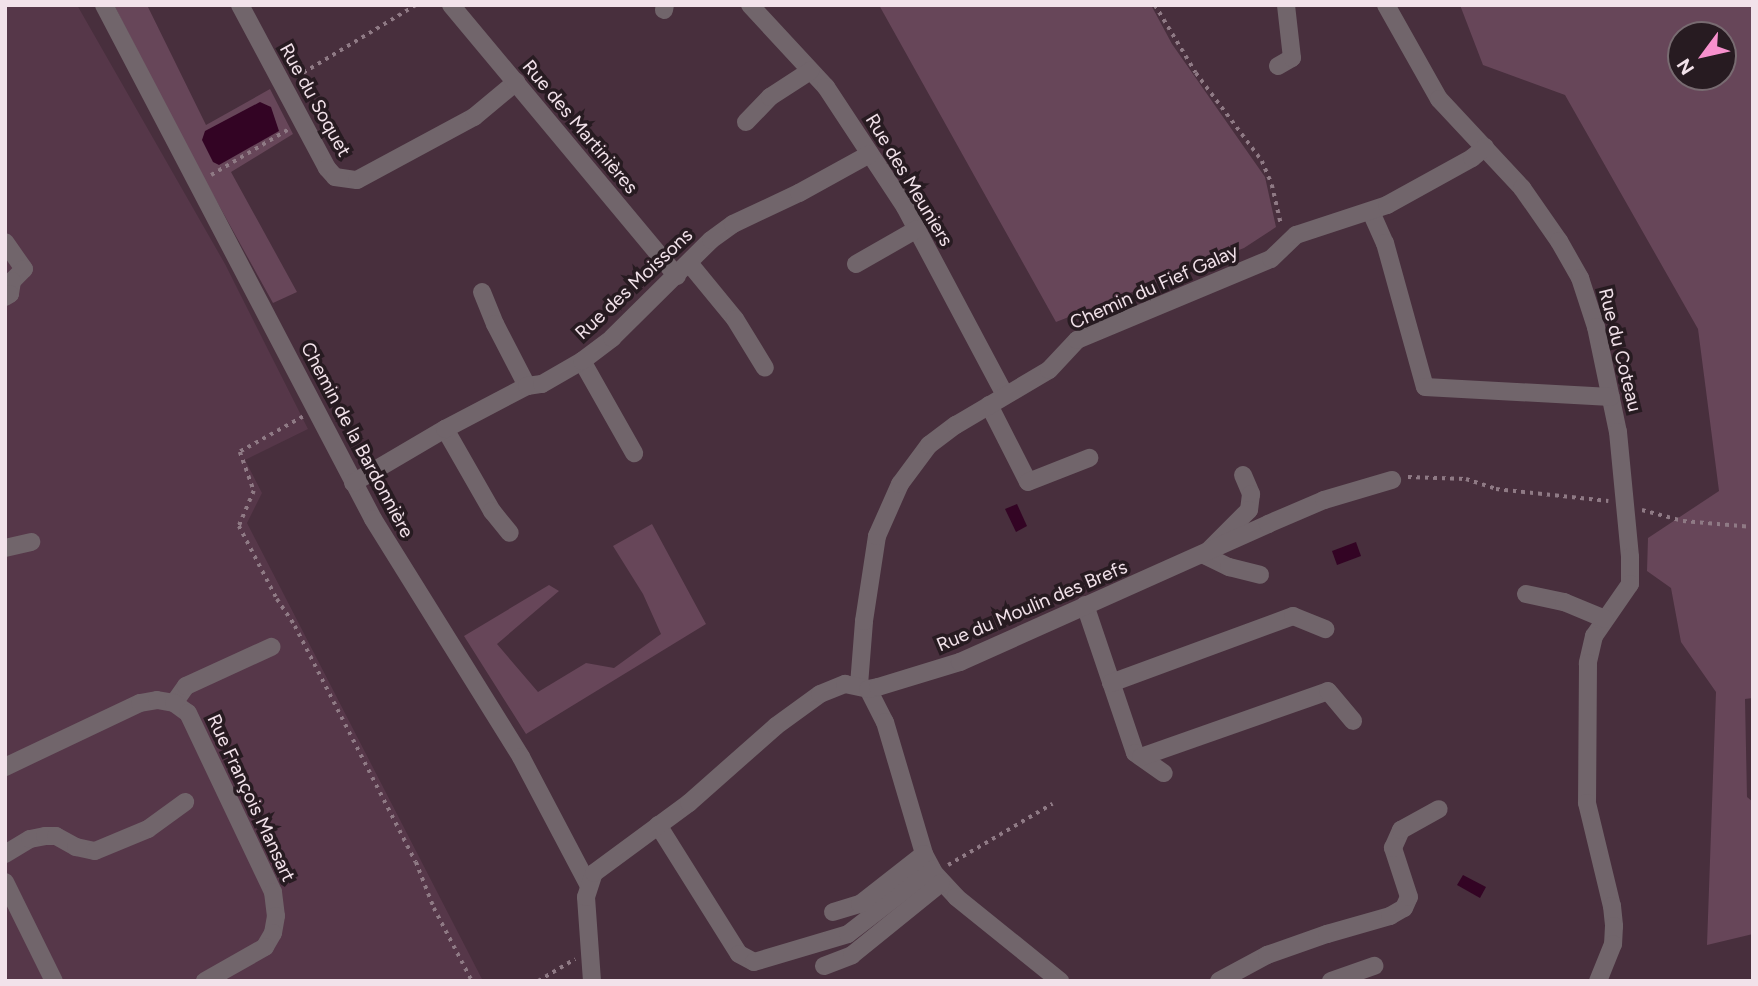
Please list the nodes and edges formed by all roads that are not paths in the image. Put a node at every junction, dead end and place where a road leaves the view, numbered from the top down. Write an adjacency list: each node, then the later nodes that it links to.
1 (104, 5): 31 (street, Chemin de la Bardonnière)
2 (240, 5): 9 (street, Rue du Soquet)
3 (451, 5): 9 (street, Rue des Martinières)
4 (750, 5): 8 (street, Rue des Meuniers)
5 (1286, 5): 7 (street)
6 (1386, 5): 11 (street, Rue du Coteau)
7 (1278, 66)
8 (810, 71): 10 (street); 12 (street, Rue des Meuniers)
9 (516, 82): 17 (street, Rue des Martinières)
10 (746, 122)
11 (1485, 147): 13 (street, Chemin du Fief Galay); 24 (street, Rue du Coteau)
12 (870, 153): 14 (street, Rue des Meuniers); 17 (street, Rue des Moissons)
13 (1371, 212): 23 (street, Chemin du Fief Galay); 24 (street)
14 (917, 229): 16 (street); 23 (street, Rue des Meuniers)
15 (5, 242): 19 (street)
16 (856, 264)
17 (683, 270): 20 (street, Rue des Moissons); 21 (street, Rue des Martinières)
18 (482, 292): 22 (street)
19 (8, 296)
20 (582, 361): 22 (street, Rue des Moissons); 27 (street)
21 (765, 369)
22 (527, 386): 26 (street, Rue des Moissons)
23 (1005, 395): 25 (street, Chemin du Fief Galay)
24 (1611, 397): 39 (street, Rue du Coteau)
25 (989, 405): 28 (street); 43 (street, Chemin du Fief Galay)
26 (445, 429): 31 (street, Rue des Moissons); 32 (street)
27 (634, 453)
28 (1089, 458)
29 (1243, 475): 35 (street)
30 (1392, 480): 35 (street, Rue du Moulin des Brefs)
31 (353, 483): 55 (street, Chemin de la Bardonnière)
32 (510, 533)
33 (31, 542): 34 (street)
34 (5, 548)
35 (1204, 555): 36 (street); 38 (street, Rue du Moulin des Brefs)
36 (1260, 576)
37 (1526, 594): 39 (street)
38 (1085, 605): 42 (street); 43 (street, Rue du Moulin des Brefs)
39 (1605, 619): 65 (street, Rue du Coteau)
40 (1326, 629): 42 (street)
41 (271, 647): 44 (street)
42 (1111, 683): 46 (street)
43 (864, 687): 51 (street, Rue du Moulin des Brefs); 53 (street)
44 (174, 703): 47 (street); 60 (street, Rue François Mansart)
45 (1353, 721): 46 (street)
46 (1141, 757): 48 (street)
47 (5, 767)
48 (1164, 773)
49 (185, 802): 52 (street)
50 (1439, 808): 63 (street)
51 (658, 825): 53 (street); 55 (street, Rue du Moulin des Brefs)
52 (5, 854)
53 (933, 870): 56 (street); 57 (street); 62 (street)
54 (5, 882): 59 (street)
55 (588, 884): 61 (street)
56 (832, 912)
57 (824, 966)
58 (1374, 966): 64 (street)
59 (48, 979)
60 (205, 981)
61 (592, 981)
62 (1060, 981)
63 (1219, 981)
64 (1331, 981)
65 (1598, 981)

